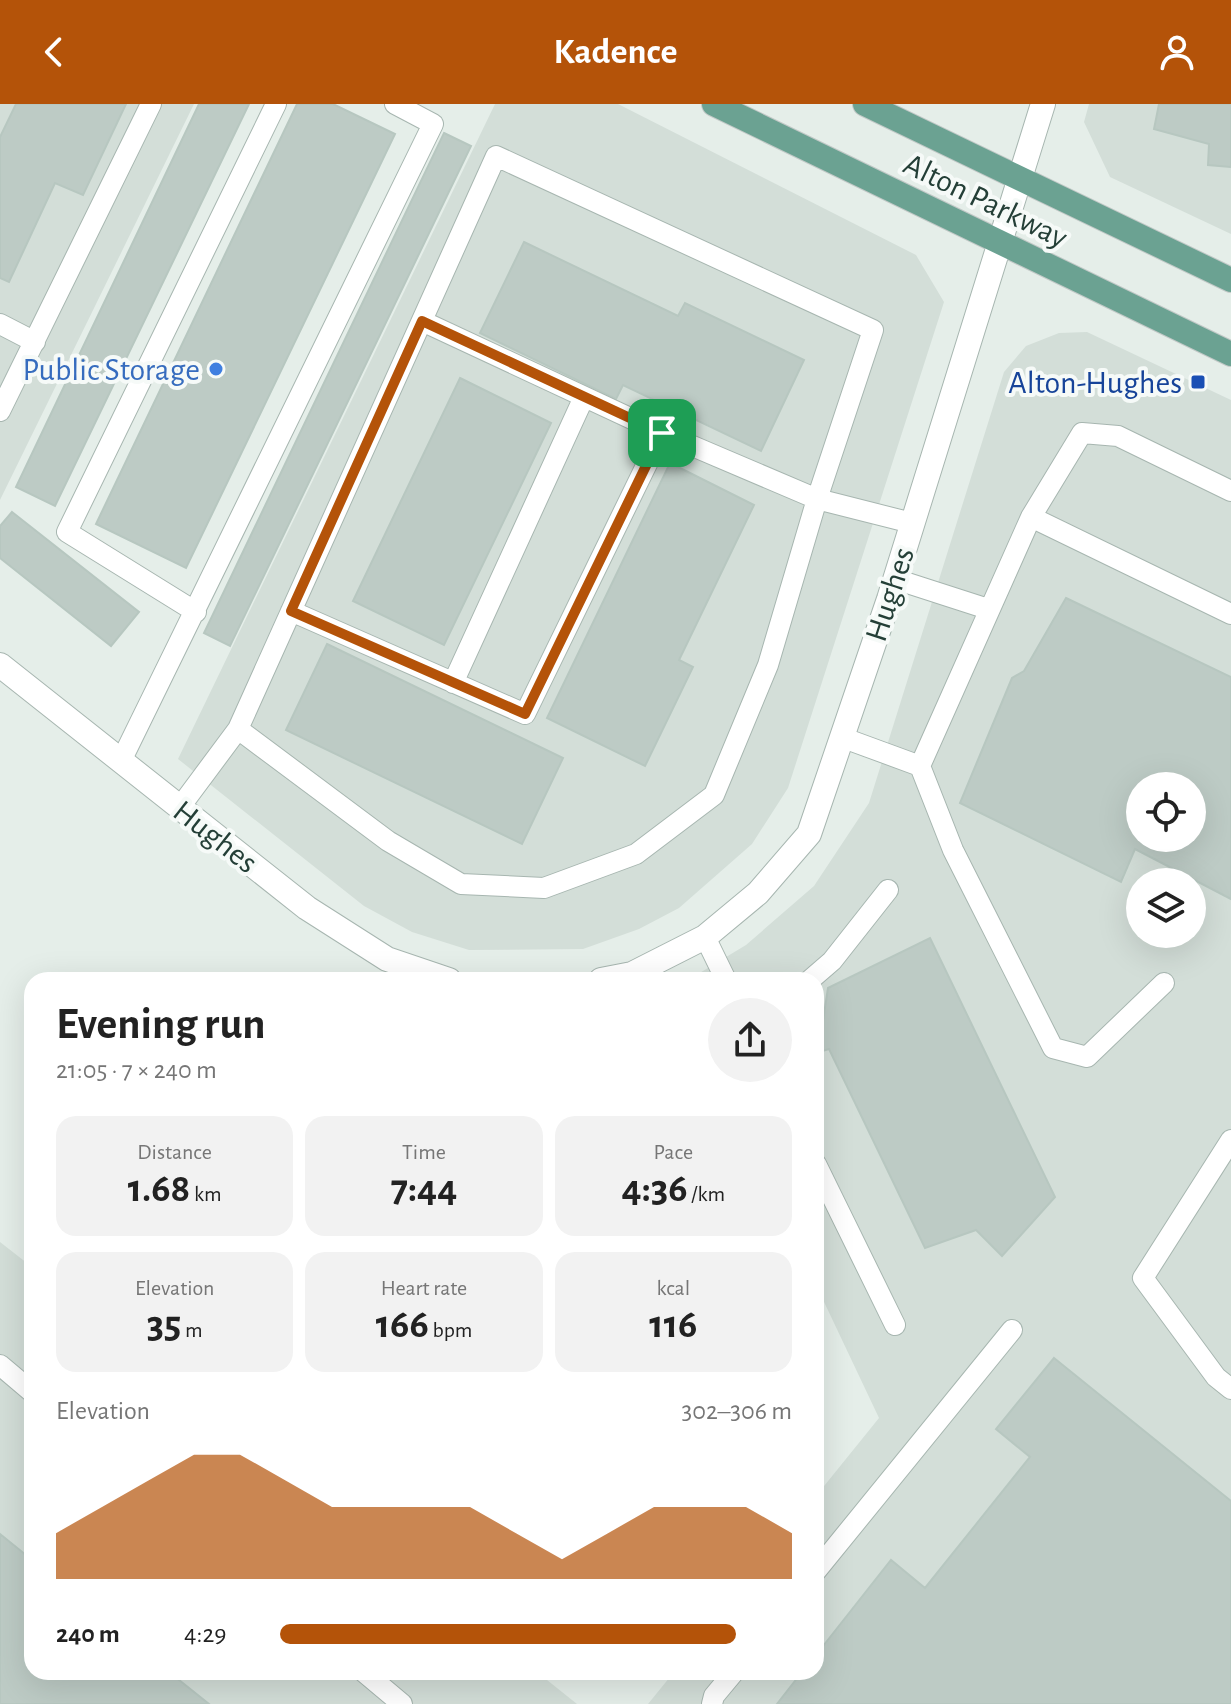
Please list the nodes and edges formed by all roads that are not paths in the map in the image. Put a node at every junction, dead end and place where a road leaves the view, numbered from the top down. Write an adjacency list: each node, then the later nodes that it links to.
1 (151, 104): 12 (lane)
2 (276, 104): 24 (lane)
3 (395, 104): 24 (lane)
4 (714, 104): 8 (main road, Alton Parkway)
5 (865, 104): 7 (main road, Alton Parkway)
6 (1043, 104): 7 (street, Hughes)
7 (1020, 179): 8 (street, Hughes); 9 (main road, Alton Parkway)
8 (1000, 242): 13 (main road, Alton Parkway); 20 (street, Hughes)
9 (1231, 280)
10 (422, 321): 14 (lane); 18 (lane); 23 (lane)
11 (0, 324): 12 (lane)
12 (35, 342): 15 (lane)
13 (1231, 354)
14 (584, 397): 16 (lane); 27 (lane)
15 (0, 411)
16 (662, 433): 18 (lane); 27 (lane)
17 (1231, 491): 19 (lane)
18 (817, 499): 20 (lane); 28 (lane)
19 (1031, 517): 22 (lane); 25 (lane)
20 (912, 523): 21 (street, Hughes)
21 (895, 579): 22 (lane); 29 (street, Hughes)
22 (988, 609): 31 (lane)
23 (291, 611): 27 (lane); 28 (lane)
24 (196, 612): 30 (lane)
25 (1231, 614)
26 (0, 665): 30 (street, Hughes)
27 (453, 683)
28 (238, 729): 32 (lane)
29 (841, 737): 31 (lane); 34 (street, Hughes)
30 (121, 761): 32 (street, Hughes)
31 (920, 766): 39 (lane)
32 (180, 807): 35 (street, Hughes)
33 (888, 890): 38 (lane)
34 (705, 937): 36 (street, Hughes); 37 (lane)
35 (425, 972)
36 (636, 972)
37 (722, 972)
38 (819, 972)
39 (1164, 983)
40 (1231, 1140): 46 (lane)
41 (824, 1180): 42 (lane)
42 (895, 1325)
43 (1012, 1330): 47 (lane)
44 (0, 1365): 45 (lane)
45 (24, 1385)
46 (1231, 1389)
47 (824, 1561)
48 (374, 1680): 50 (lane)
49 (727, 1680): 51 (lane)
50 (402, 1704)
51 (712, 1704)

